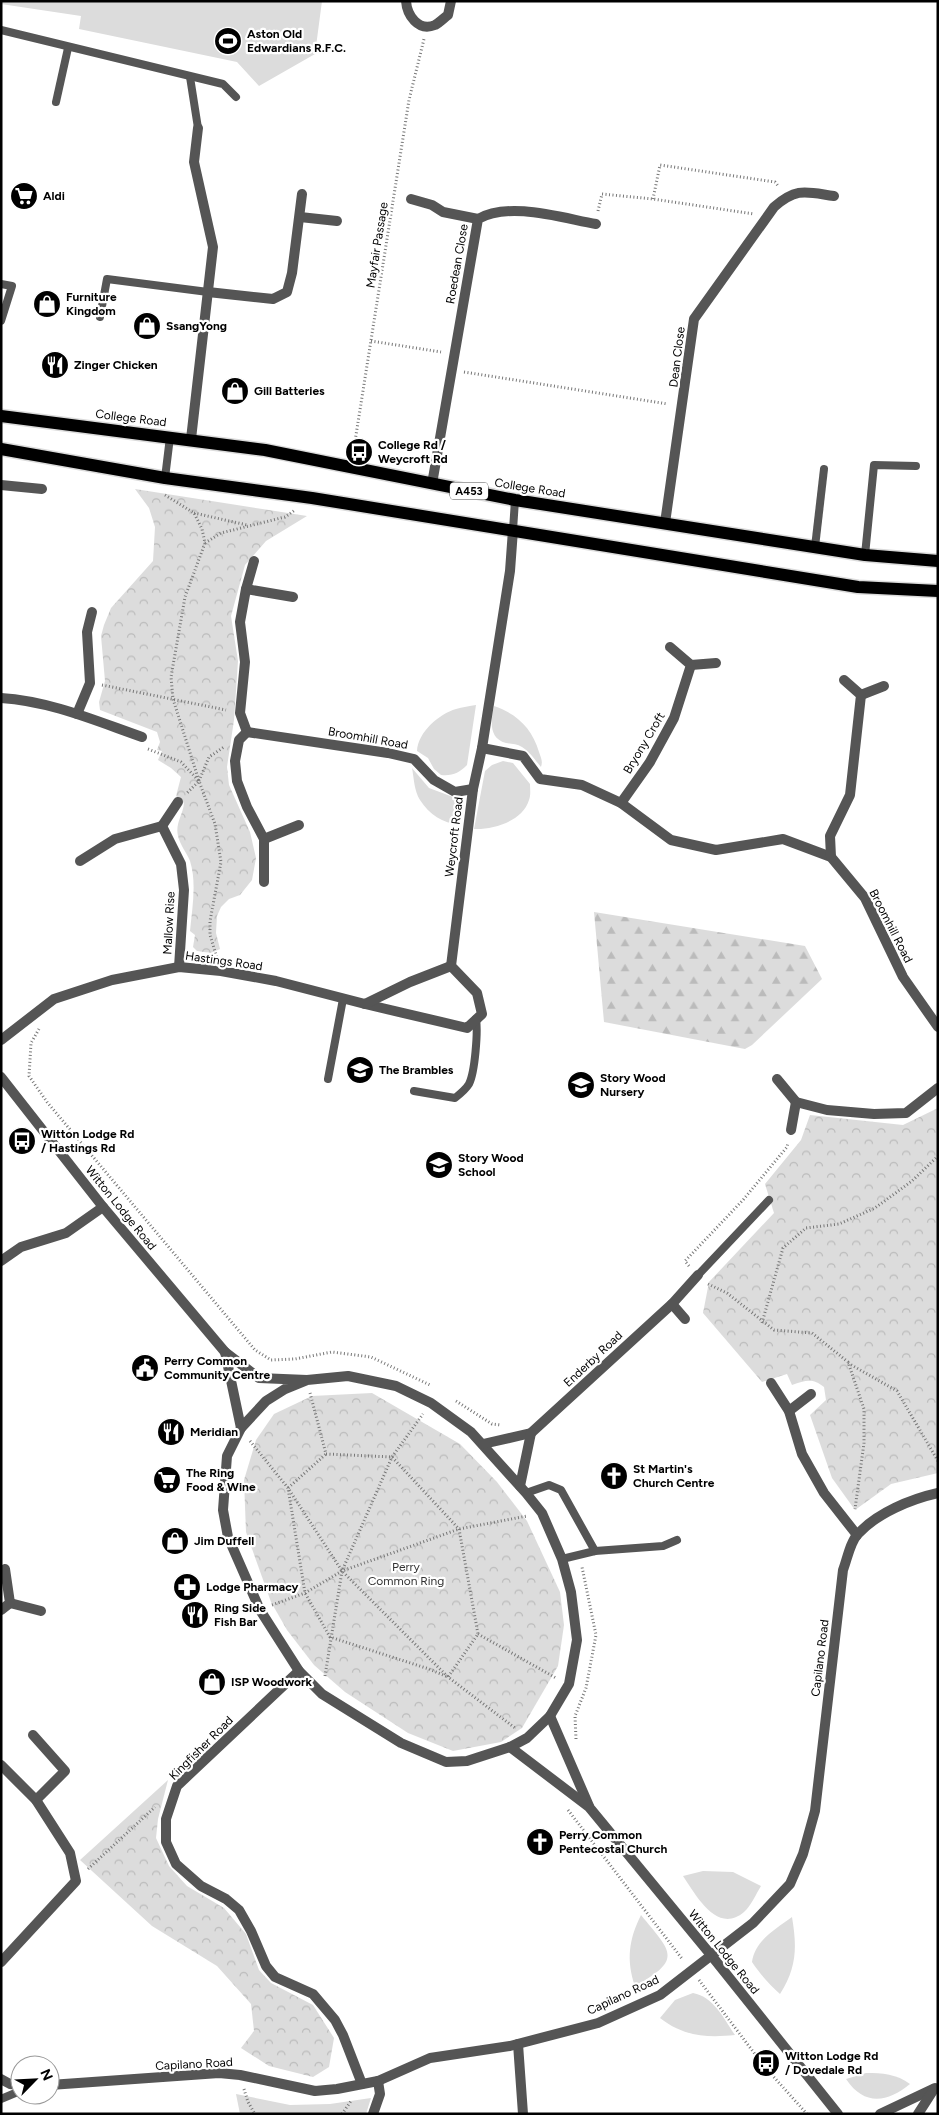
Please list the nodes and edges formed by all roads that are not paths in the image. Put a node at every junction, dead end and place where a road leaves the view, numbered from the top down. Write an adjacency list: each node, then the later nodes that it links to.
1 (406, 1): 2 (street)
2 (451, 1)
3 (1, 30): 4 (lane)
4 (68, 48): 5 (lane); 7 (lane)
5 (190, 77): 6 (lane); 8 (lane)
6 (236, 97)
7 (56, 102)
8 (198, 128): 17 (street)
9 (302, 194): 12 (street)
10 (834, 196): 31 (street, Dean Close)
11 (411, 199): 13 (street)
12 (300, 217): 14 (street); 17 (street)
13 (478, 219): 15 (street, Roedean Close); 28 (street, Roedean Close)
14 (337, 221)
15 (596, 224)
16 (1, 284): 19 (lane)
17 (208, 292): 18 (lane); 22 (street)
18 (100, 317)
19 (1, 321)
20 (1, 416): 21 (main road, College Road / A453)
21 (170, 437): 22 (main road, College Road / A453); 26 (lane)
22 (191, 439): 28 (main road, College Road / A453)
23 (1, 449): 26 (main road)
24 (916, 466): 34 (lane)
25 (824, 469): 33 (lane)
26 (165, 478): 32 (main road)
27 (1, 484): 29 (street)
28 (432, 484): 30 (main road, College Road / A453)
29 (42, 489)
30 (515, 500): 31 (main road, College Road / A453); 32 (lane)
31 (665, 523): 33 (main road, College Road / A453)
32 (513, 530): 38 (main road); 51 (street, Weycroft Road)
33 (815, 547): 34 (main road, College Road / A453)
34 (865, 555): 36 (main road, College Road / A453)
35 (254, 561): 37 (street)
36 (938, 561)
37 (246, 589): 39 (street); 49 (street)
38 (938, 591)
39 (294, 597)
40 (92, 612): 48 (street)
41 (670, 647): 43 (street)
42 (716, 663): 43 (street)
43 (691, 665): 54 (street, Bryony Croft)
44 (844, 680): 46 (street)
45 (884, 686): 46 (street)
46 (861, 695): 58 (street)
47 (1, 698): 48 (street)
48 (77, 714): 50 (street)
49 (247, 732): 52 (street, Broomhill Road); 57 (street)
50 (142, 737)
51 (482, 748): 52 (street, Weycroft Road); 54 (street)
52 (473, 789): 61 (street, Weycroft Road)
53 (178, 802): 56 (street)
54 (621, 803): 58 (street)
55 (299, 824): 57 (street)
56 (162, 826): 59 (street); 62 (street, Mallow Rise)
57 (264, 839): 60 (street)
58 (831, 857): 66 (street, Broomhill Road)
59 (80, 861)
60 (264, 882)
61 (451, 966): 64 (street); 65 (street)
62 (179, 967): 63 (street, Hastings Road); 67 (street, Hastings Road)
63 (343, 999): 64 (street, Hastings Road); 69 (lane)
64 (365, 1004): 65 (street)
65 (476, 1019): 72 (lane)
66 (937, 1025)
67 (1, 1040)
68 (1, 1077): 76 (street, Witton Lodge Road)
69 (328, 1079)
70 (777, 1079): 73 (street)
71 (938, 1088): 73 (street)
72 (414, 1091)
73 (796, 1102): 74 (street)
74 (791, 1130)
75 (769, 1200): 78 (lane, Enderby Road)
76 (103, 1207): 77 (street); 81 (street, Witton Lodge Road)
77 (1, 1261)
78 (698, 1274): 79 (street, Enderby Road)
79 (672, 1304): 80 (street); 87 (street, Enderby Road)
80 (685, 1319)
81 (225, 1352): 82 (street, Witton Lodge Road); 86 (street, Witton Lodge Road)
82 (306, 1380): 86 (street, Witton Lodge Road); 88 (street, Witton Lodge Road)
83 (771, 1383): 85 (street)
84 (811, 1394): 85 (street)
85 (788, 1411): 91 (street)
86 (241, 1428): 99 (street, Witton Lodge Road)
87 (531, 1434): 88 (street); 89 (street)
88 (483, 1444): 89 (street, Witton Lodge Road)
89 (523, 1489): 93 (lane); 94 (street, Witton Lodge Road)
90 (938, 1493): 91 (street)
91 (857, 1535): 106 (street, Capilano Road)
92 (677, 1540): 93 (lane)
93 (595, 1551): 94 (lane)
94 (562, 1559): 100 (street, Witton Lodge Road)
95 (6, 1569): 96 (street)
96 (10, 1603): 97 (street); 98 (street)
97 (1, 1610)
98 (41, 1611)
99 (299, 1671): 102 (street, Witton Lodge Road); 111 (street, Kingfisher Road)
100 (550, 1716): 102 (street, Witton Lodge Road); 105 (street, Witton Lodge Road)
101 (33, 1735): 104 (street)
102 (510, 1747): 105 (street, Witton Lodge Road)
103 (1, 1765): 104 (street)
104 (36, 1800): 107 (street)
105 (589, 1807): 106 (street, Witton Lodge Road)
106 (711, 1955): 108 (street, Capilano Road); 115 (street, Witton Lodge Road)
107 (1, 1962)
108 (518, 2044): 109 (street, Capilano Road); 114 (street)
109 (378, 2081): 111 (street, Capilano Road); 113 (street)
110 (60, 2084): 111 (street, Capilano Road)
111 (362, 2084)
112 (936, 2086): 116 (street); 117 (street)
113 (373, 2114)
114 (523, 2114)
115 (838, 2114)
116 (880, 2114)
117 (918, 2114)

